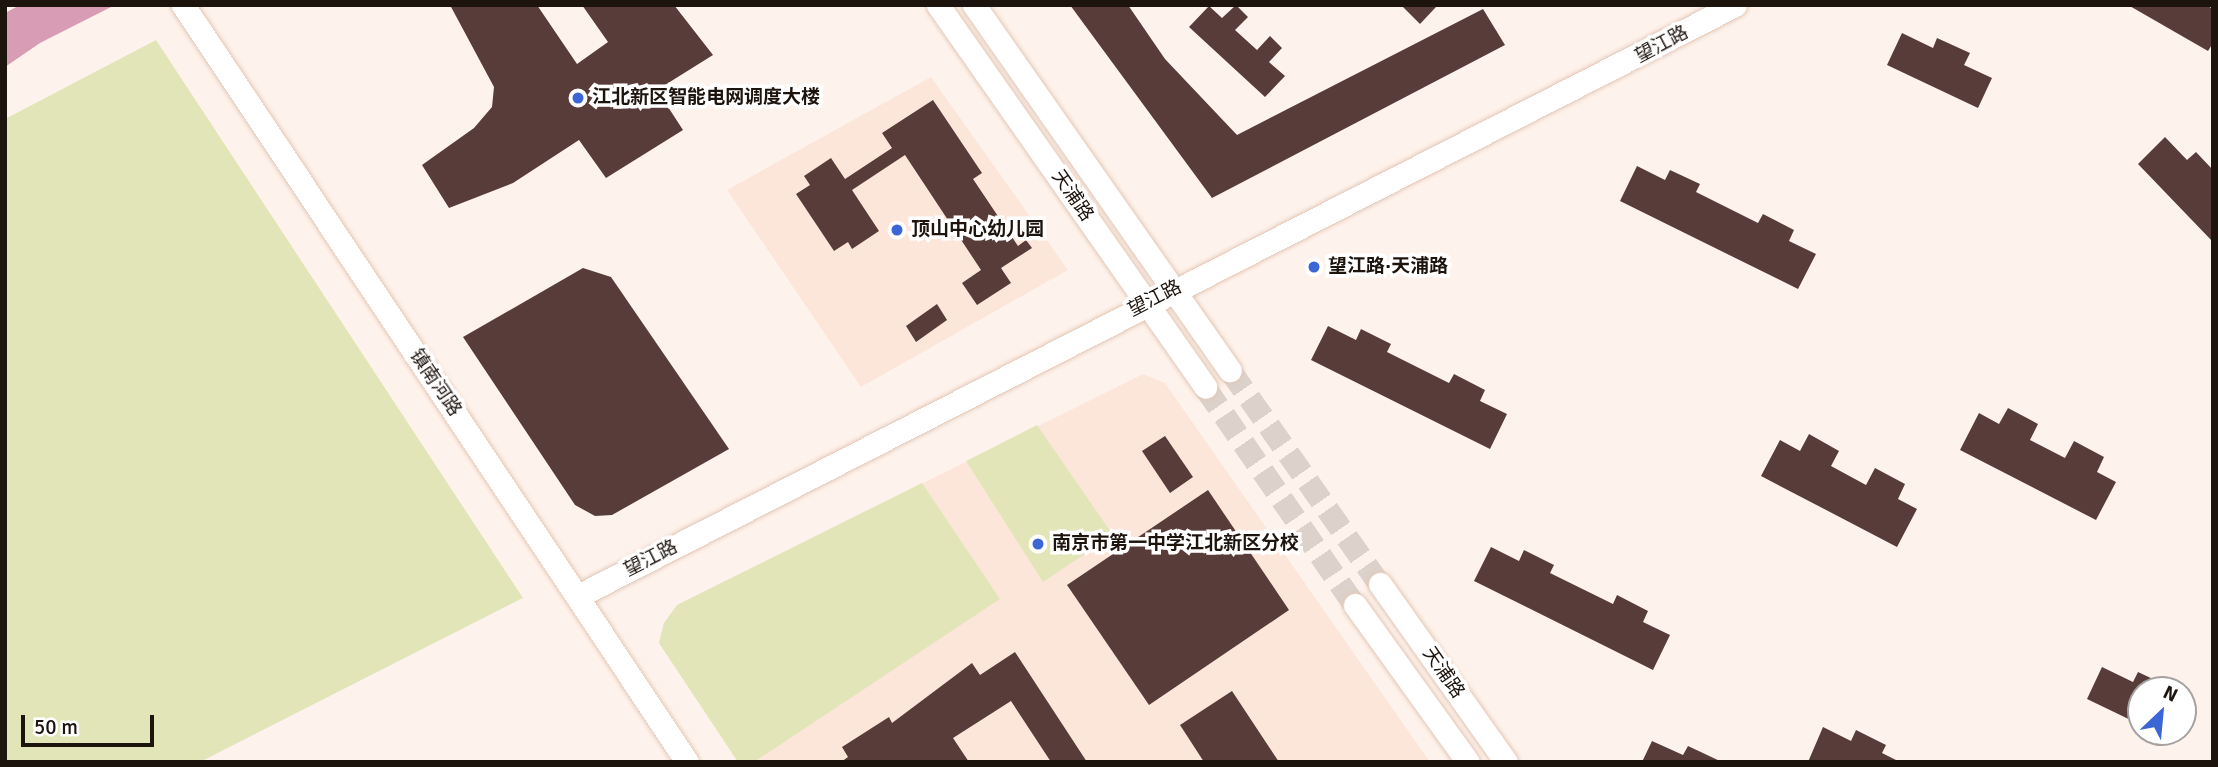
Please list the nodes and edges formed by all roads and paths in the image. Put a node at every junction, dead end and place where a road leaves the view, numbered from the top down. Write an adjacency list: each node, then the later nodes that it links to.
1 (183, 5): 10 (street, 镇南河路)
2 (938, 5): 6 (street, 天浦路)
3 (974, 5): 5 (street, 天浦路)
4 (1735, 5): 5 (street, 望江路)
5 (1175, 288): 6 (street, 望江路); 7 (street, 天浦路)
6 (1147, 303): 8 (street, 天浦路); 10 (street, 望江路)
7 (1230, 370)
8 (1205, 387)
9 (1380, 584): 14 (street, 天浦路)
10 (578, 597): 12 (street, 镇南河路)
11 (1355, 605): 13 (street, 天浦路)
12 (687, 762)
13 (1468, 762)
14 (1506, 762)

